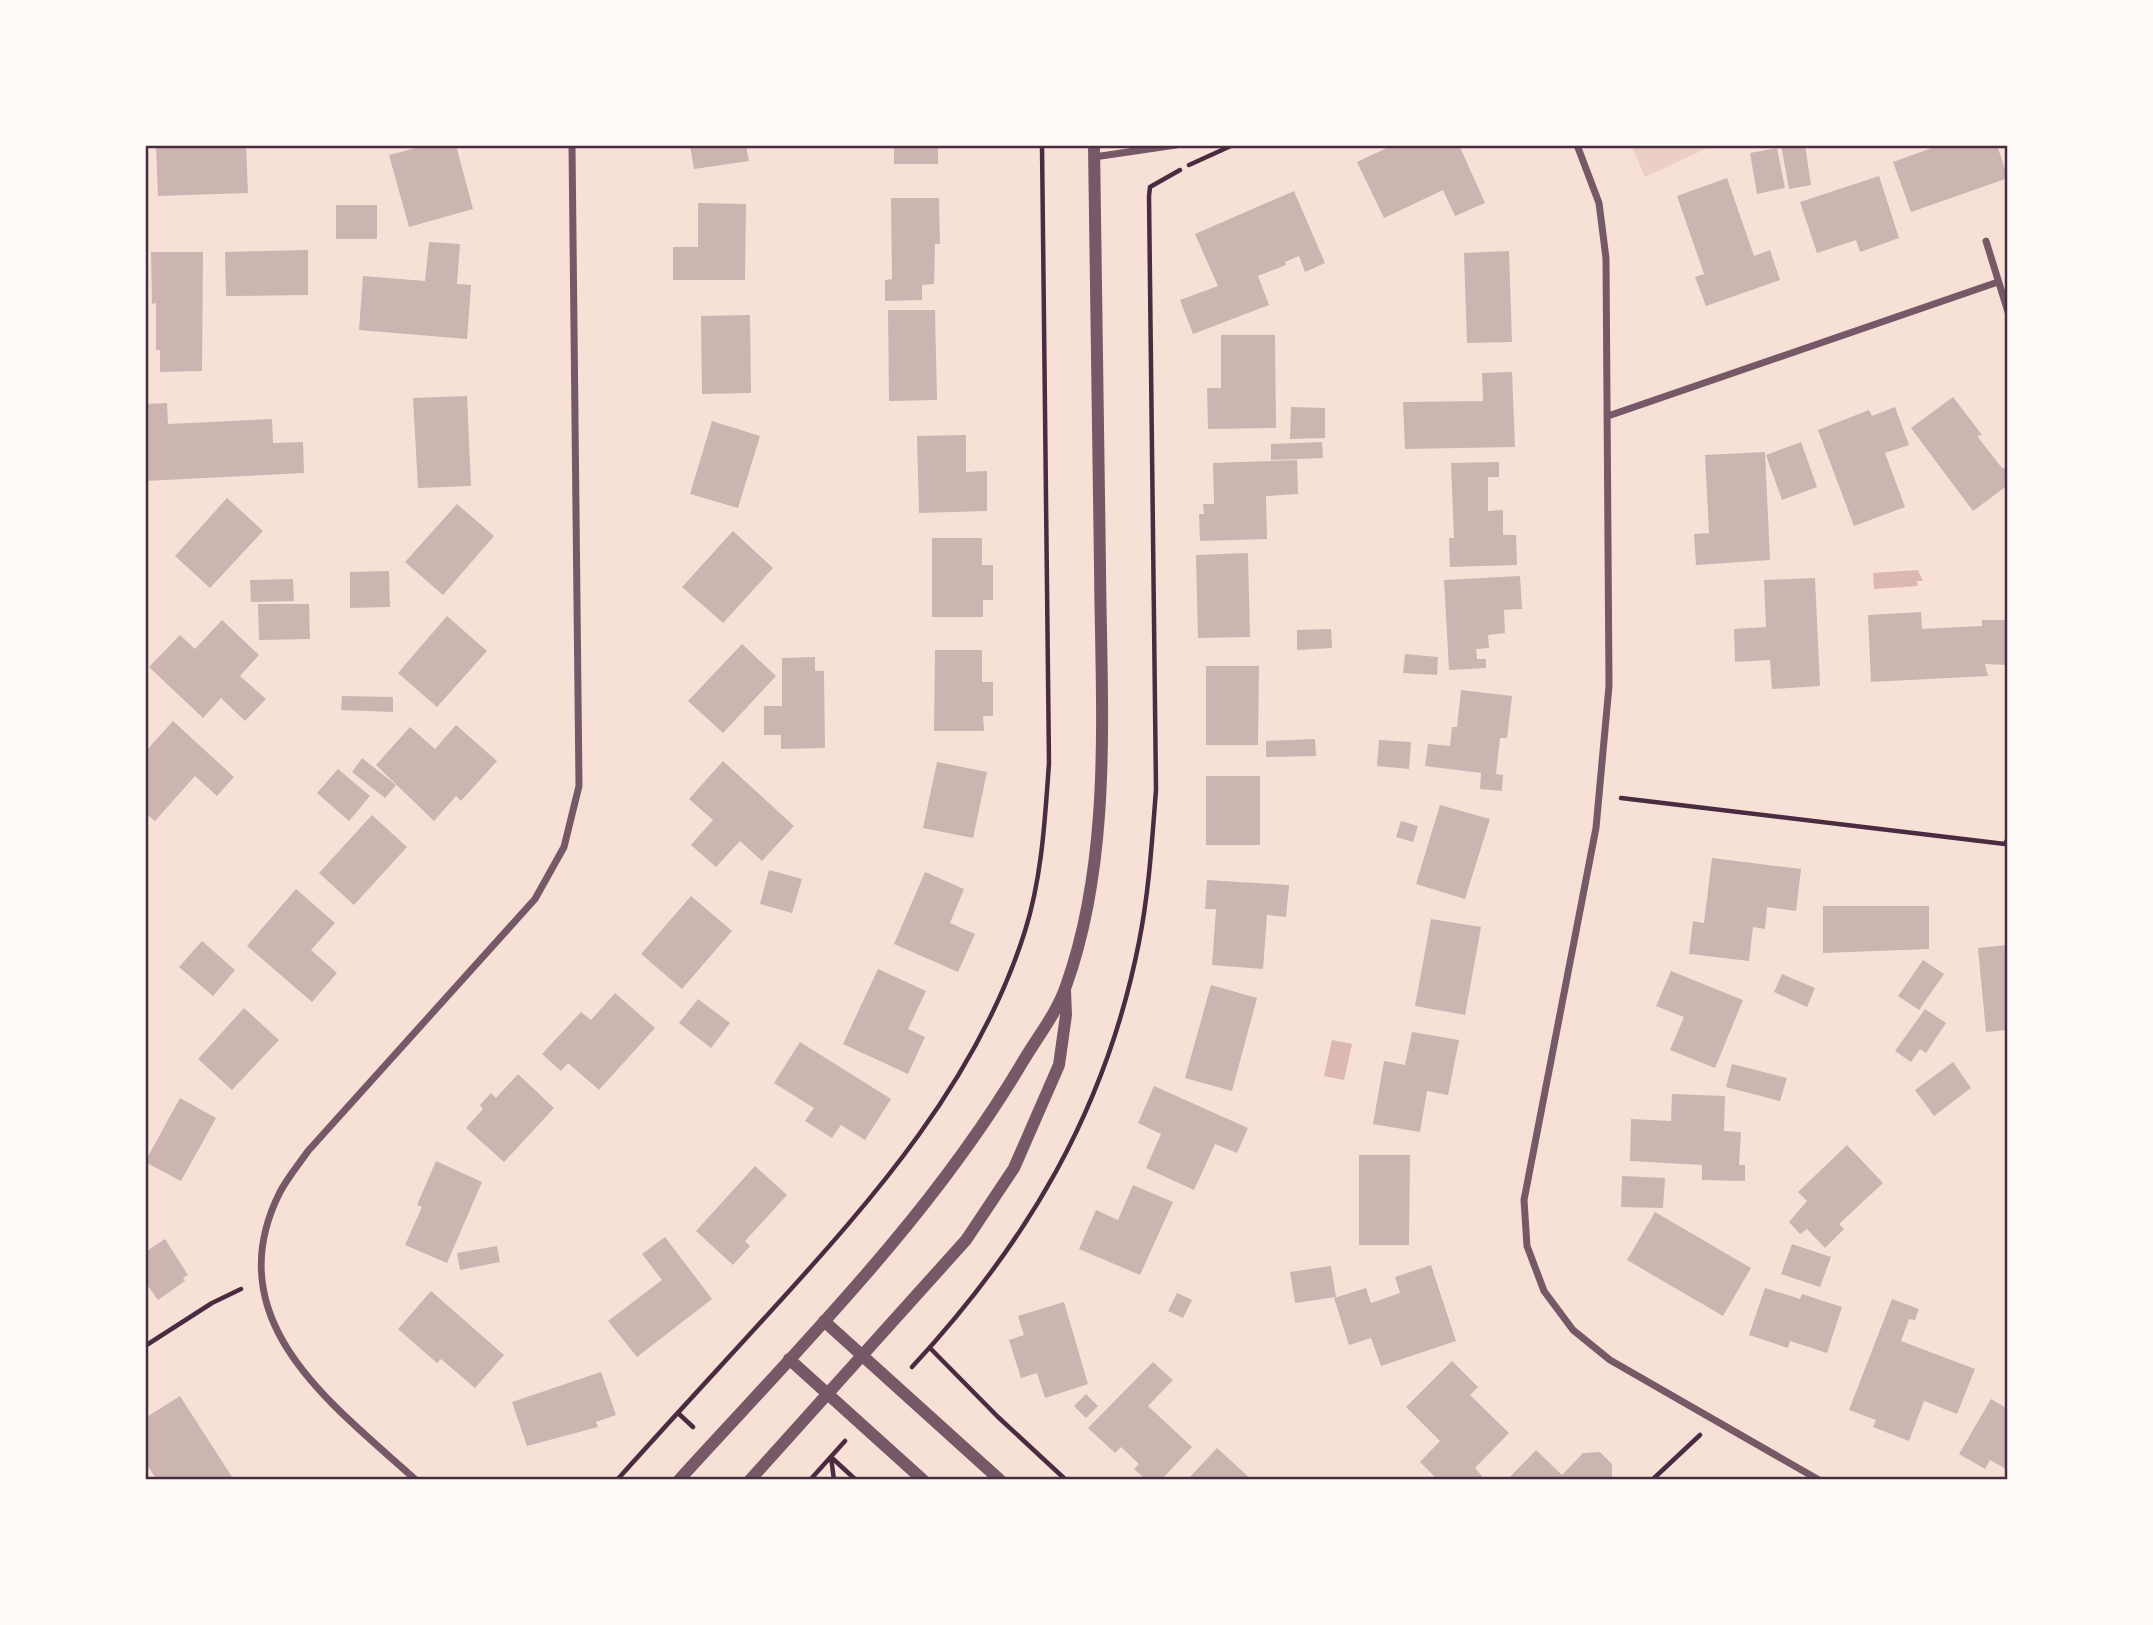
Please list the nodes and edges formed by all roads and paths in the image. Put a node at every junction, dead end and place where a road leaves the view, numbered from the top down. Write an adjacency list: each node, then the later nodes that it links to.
1 (572, 145): 15 (street)
2 (1042, 145): 25 (path)
3 (1176, 145): 6 (street)
4 (1233, 145): 7 (path)
5 (1577, 145): 11 (street)
6 (1094, 151): 14 (street)
7 (1178, 165)
8 (1986, 241): 9 (street)
9 (1998, 282): 10 (street); 11 (street)
10 (2008, 312)
11 (1608, 416): 12 (street)
12 (1599, 796): 13 (path); 22 (street)
13 (2008, 838)
14 (1065, 989): 16 (street); 19 (street)
15 (265, 1284): 17 (path); 24 (street)
16 (824, 1321): 19 (street); 20 (street)
17 (145, 1346)
18 (930, 1348): 33 (path)
19 (864, 1357): 21 (street); 32 (street)
20 (789, 1359): 21 (street); 26 (street)
21 (829, 1395): 27 (street); 31 (street)
22 (1716, 1420): 34 (path); 35 (street)
23 (831, 1457): 28 (path); 29 (path); 30 (path)
24 (416, 1480)
25 (617, 1480)
26 (679, 1480)
27 (750, 1480)
28 (810, 1480)
29 (834, 1480)
30 (856, 1480)
31 (923, 1480)
32 (1000, 1480)
33 (1066, 1480)
34 (1652, 1480)
35 (1819, 1480)

